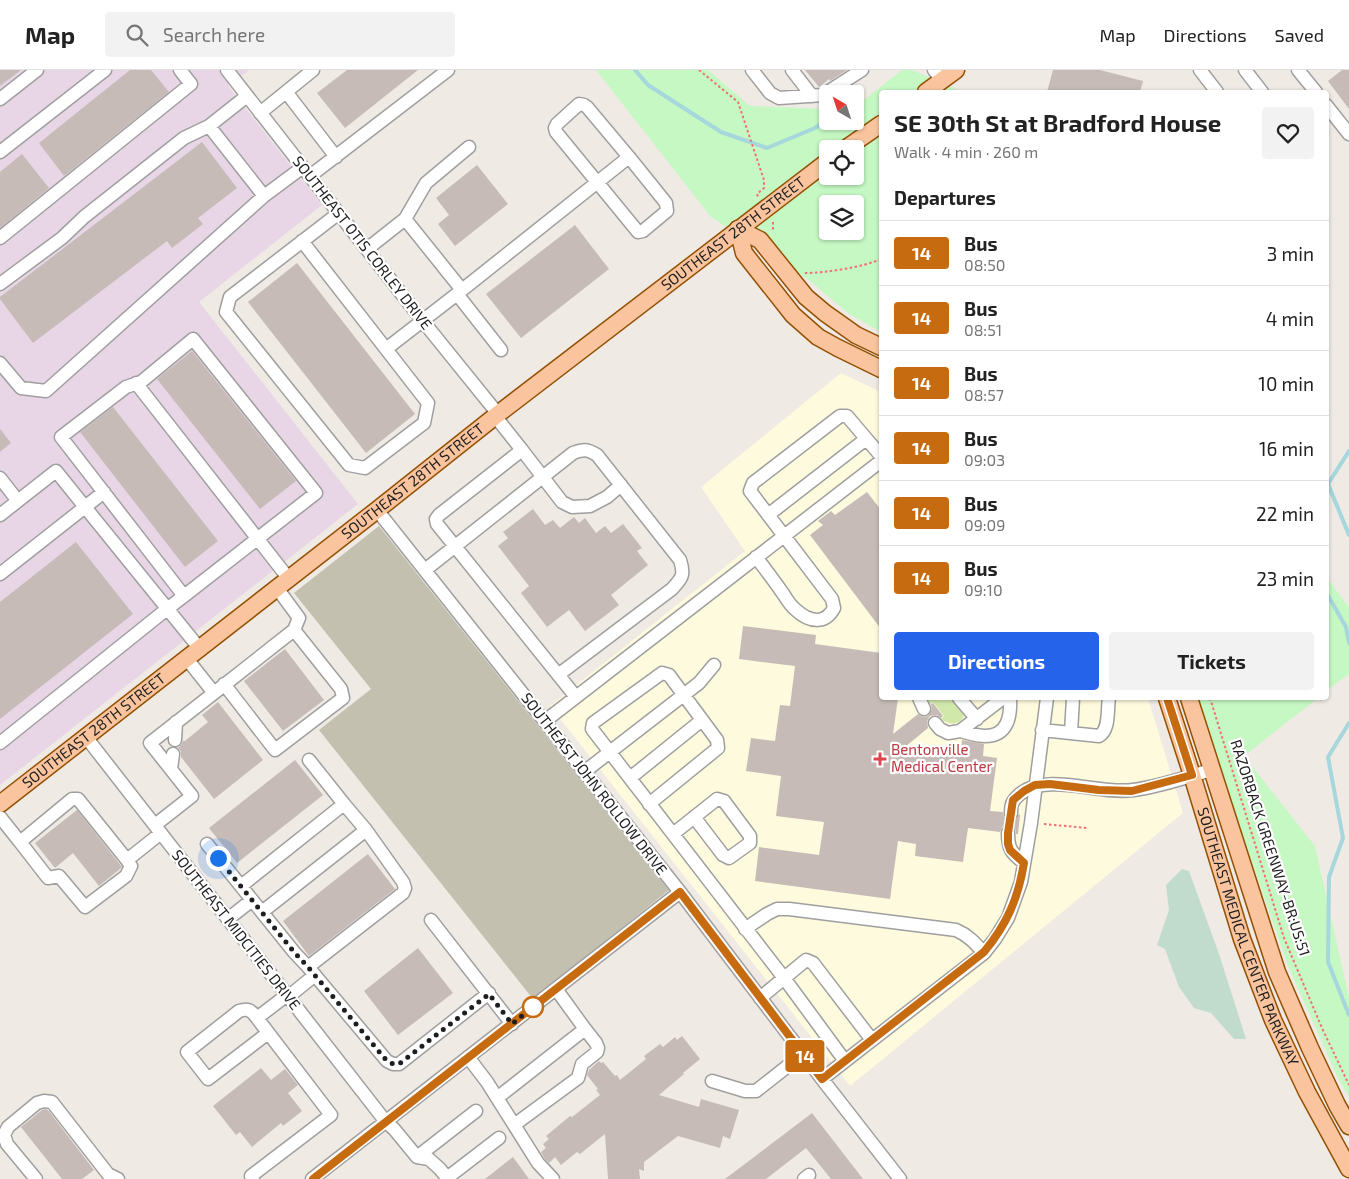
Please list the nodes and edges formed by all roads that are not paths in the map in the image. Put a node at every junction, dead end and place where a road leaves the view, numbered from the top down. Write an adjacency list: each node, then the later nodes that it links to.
1 (37, 70): 22 (street)
2 (105, 70): 30 (street)
3 (180, 70): 40 (street)
4 (227, 70): 20 (street, SOUTHEAST OTIS CORLEY DRIVE)
5 (313, 70): 19 (street)
6 (448, 70): 31 (street)
7 (752, 70): 21 (street)
8 (792, 70): 21 (street)
9 (862, 70): 21 (street)
10 (956, 70): 14 (main road)
11 (1244, 70): 17 (street)
12 (1298, 70): 18 (street)
13 (1198, 71): 16 (street)
14 (938, 75): 15 (main road)
15 (927, 90)
16 (1215, 90)
17 (1260, 90)
18 (1314, 90)
19 (287, 92): 24 (street); 31 (street)
20 (247, 96): 24 (street, SOUTHEAST OTIS CORLEY DRIVE); 26 (street)
21 (812, 96)
22 (0, 99)
23 (1329, 109): 27 (street)
24 (260, 113): 34 (street, SOUTHEAST OTIS CORLEY DRIVE)
25 (879, 125): 28 (main road)
26 (209, 126): 36 (street); 43 (street)
27 (1349, 134)
28 (858, 140)
29 (469, 147): 38 (street)
30 (0, 152)
31 (336, 157): 34 (street)
32 (629, 157): 35 (street); 35 (street); 35 (street)
33 (819, 168): 39 (main road, SOUTHEAST 28TH STREET)
34 (307, 171): 36 (street); 37 (street, SOUTHEAST OTIS CORLEY DRIVE)
35 (598, 182): 44 (street)
36 (264, 196): 49 (street)
37 (339, 213): 41 (street); 42 (street, SOUTHEAST OTIS CORLEY DRIVE)
38 (405, 219): 42 (street); 44 (street)
39 (738, 229): 46 (main road); 50 (main road); 52 (main road, SOUTHEAST 28TH STREET)
40 (0, 238)
41 (302, 241): 47 (street); 47 (street)
42 (367, 249): 45 (street, SOUTHEAST OTIS CORLEY DRIVE)
43 (0, 284)
44 (459, 292): 45 (street); 48 (street)
45 (422, 320): 47 (street); 52 (street, SOUTHEAST OTIS CORLEY DRIVE)
46 (879, 346)
47 (386, 349)
48 (501, 350)
49 (0, 363)
50 (879, 368)
51 (136, 384): 60 (street); 67 (street); 67 (street)
52 (497, 415): 54 (street, SOUTHEAST OTIS CORLEY DRIVE); 63 (main road, SOUTHEAST 28TH STREET)
53 (866, 439): 55 (street); 65 (street); 65 (street)
54 (522, 450): 57 (street, SOUTHEAST OTIS CORLEY DRIVE); 68 (street)
55 (879, 454)
56 (879, 463): 66 (street)
57 (543, 477): 59 (street); 59 (street); 68 (street)
58 (0, 478): 61 (street)
59 (621, 486): 78 (street)
60 (104, 492): 62 (street); 73 (street)
61 (18, 501): 62 (street); 64 (street)
62 (85, 507): 71 (street); 74 (street)
63 (377, 510): 70 (street, SOUTHEAST JOHN ROLLOW DRIVE); 72 (main road, SOUTHEAST 28TH STREET)
64 (0, 515)
65 (768, 515): 66 (street)
66 (784, 535): 69 (street); 69 (street)
67 (257, 538): 72 (street); 73 (street)
68 (455, 547): 70 (street); 78 (street)
69 (756, 557): 82 (street)
70 (424, 570): 93 (street, SOUTHEAST JOHN ROLLOW DRIVE)
71 (0, 574)
72 (283, 584): 75 (street); 76 (main road, SOUTHEAST 28TH STREET)
73 (184, 596): 74 (street)
74 (167, 609): 76 (street); 101 (street)
75 (294, 630): 79 (street); 79 (street)
76 (193, 654): 80 (street); 99 (main road, SOUTHEAST 28TH STREET)
77 (714, 665): 81 (street)
78 (558, 675): 82 (street)
79 (224, 684): 80 (street)
80 (214, 693): 94 (street)
81 (684, 694): 92 (street); 102 (street); 102 (street)
82 (576, 697): 93 (street)
83 (961, 700): 91 (street)
84 (1001, 700): 91 (street)
85 (1010, 700): 97 (street)
86 (1047, 700): 96 (street)
87 (1073, 700): 98 (street)
88 (1108, 700): 98 (street)
89 (1168, 700): 108 (main road, SOUTHEAST MEDICAL CENTER PARKWAY)
90 (1190, 700): 106 (main road, SOUTHEAST MEDICAL CENTER PARKWAY)
91 (977, 719): 97 (street)
92 (702, 720): 109 (street); 113 (street)
93 (545, 721): 107 (street, SOUTHEAST JOHN ROLLOW DRIVE)
94 (176, 722): 100 (street); 105 (street)
95 (934, 723): 97 (street)
96 (1042, 730): 98 (street); 110 (street)
97 (960, 731)
98 (1071, 733)
99 (86, 737): 111 (main road, SOUTHEAST 28TH STREET); 117 (street, SOUTHEAST MIDCITIES DRIVE)
100 (174, 740)
101 (0, 743)
102 (610, 752): 107 (street); 109 (street)
103 (173, 754): 105 (street)
104 (309, 760): 112 (street)
105 (170, 769): 117 (street)
106 (1211, 770): 108 (street); 153 (main road, SOUTHEAST MEDICAL CENTER PARKWAY)
107 (584, 772): 126 (street, SOUTHEAST JOHN ROLLOW DRIVE)
108 (1192, 775): 110 (street); 156 (main road, SOUTHEAST MEDICAL CENTER PARKWAY)
109 (630, 778): 113 (street)
110 (1035, 785): 114 (street); 124 (street)
111 (0, 804)
112 (344, 804): 118 (street); 125 (street)
113 (649, 804): 120 (street)
114 (1010, 813)
115 (0, 817): 121 (street)
116 (694, 817): 116 (street); 120 (street)
117 (158, 829): 123 (street); 129 (street, SOUTHEAST MIDCITIES DRIVE)
118 (366, 830): 128 (street); 133 (street)
119 (1008, 833): 124 (street)
120 (672, 834): 131 (street)
121 (20, 842): 123 (street); 123 (street)
122 (207, 844): 125 (street)
123 (127, 860)
124 (1024, 863): 132 (street)
125 (241, 886): 127 (street)
126 (680, 892): 135 (street); 138 (street, SOUTHEAST JOHN ROLLOW DRIVE)
127 (252, 900): 128 (street); 129 (street)
128 (262, 912): 133 (street)
129 (228, 920): 137 (street, SOUTHEAST MIDCITIES DRIVE)
130 (431, 920): 136 (street)
131 (746, 929): 132 (street); 134 (street)
132 (984, 952): 143 (street)
133 (312, 971): 136 (street); 137 (street)
134 (784, 978): 138 (street); 143 (street); 146 (street)
135 (556, 989): 140 (street); 141 (street)
136 (489, 994): 140 (street)
137 (288, 996): 139 (street); 151 (street, SOUTHEAST MIDCITIES DRIVE)
138 (760, 998): 144 (street, SOUTHEAST JOHN ROLLOW DRIVE)
139 (257, 1018): 142 (street); 142 (street)
140 (512, 1024): 145 (street)
141 (585, 1029): 149 (street); 152 (street)
142 (268, 1033): 160 (street)
143 (872, 1040): 146 (street)
144 (803, 1054): 147 (street, SOUTHEAST JOHN ROLLOW DRIVE); 148 (street)
145 (468, 1057): 149 (street); 151 (street)
146 (845, 1061): 147 (street)
147 (822, 1079): 163 (street, SOUTHEAST JOHN ROLLOW DRIVE)
148 (712, 1081)
149 (497, 1098): 152 (street)
150 (476, 1110): 155 (street)
151 (386, 1122): 155 (street, SOUTHEAST MIDCITIES DRIVE); 161 (street)
152 (514, 1125): 162 (street)
153 (1349, 1126)
154 (498, 1138): 158 (street)
155 (417, 1157): 158 (street)
156 (1349, 1169)
157 (109, 1177): 159 (street)
158 (448, 1178)
159 (36, 1179)
160 (253, 1179)
161 (312, 1179)
162 (553, 1179)
163 (900, 1179)

